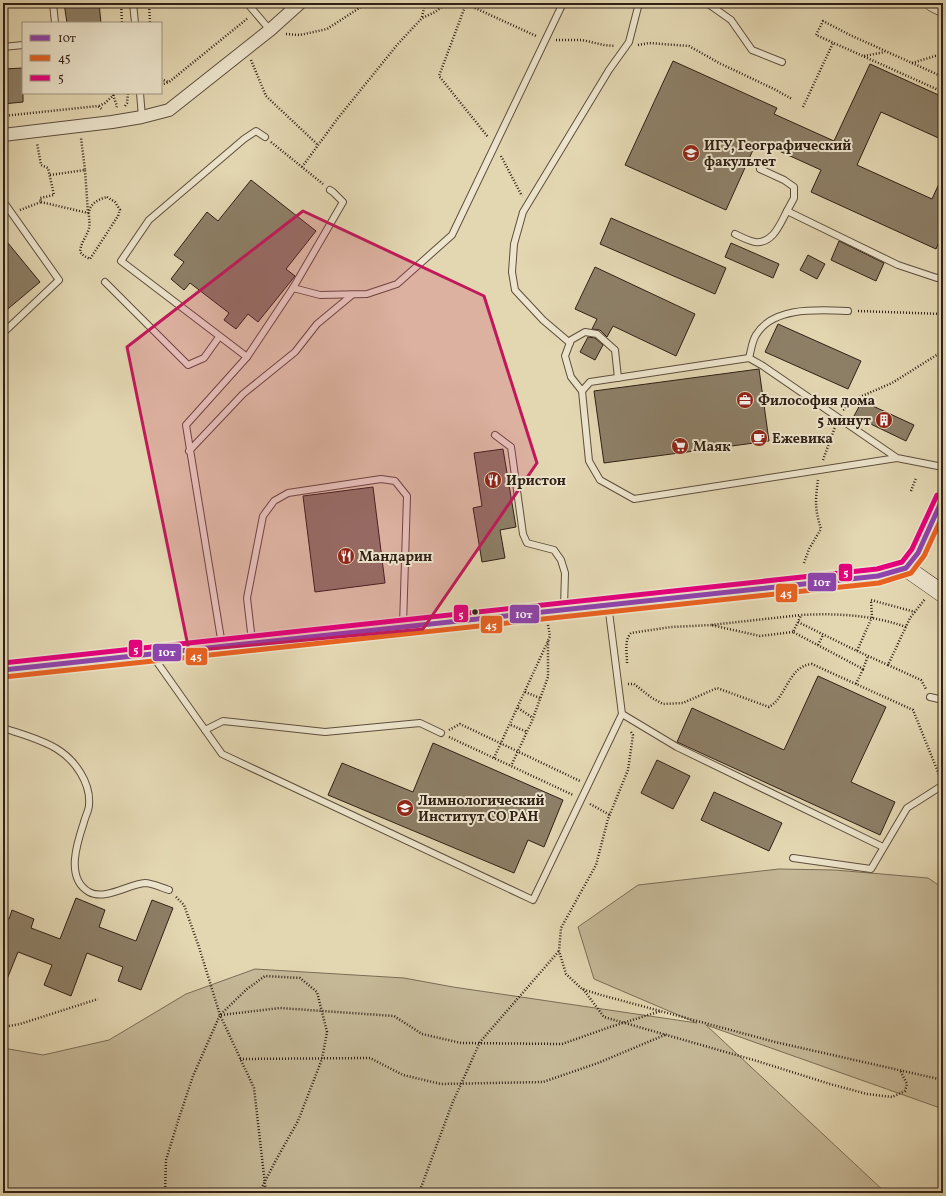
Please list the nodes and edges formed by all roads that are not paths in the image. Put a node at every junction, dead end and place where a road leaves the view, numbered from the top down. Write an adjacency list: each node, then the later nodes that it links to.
1 (53, 3): 10 (lane)
2 (133, 3): 11 (lane)
3 (247, 3): 12 (lane)
4 (300, 3): 12 (street)
5 (563, 3): 28 (lane)
6 (639, 3): 32 (lane)
7 (707, 3): 15 (lane)
8 (933, 3): 9 (street)
9 (943, 8)
10 (55, 22)
11 (135, 22)
12 (270, 30): 17 (street)
13 (22, 45): 14 (lane)
14 (3, 47)
15 (782, 62)
16 (140, 94): 17 (lane)
17 (142, 117): 18 (street)
18 (3, 135)
19 (265, 137): 31 (lane)
20 (760, 169): 23 (lane)
21 (330, 190): 27 (lane)
22 (3, 201): 30 (lane)
23 (787, 211): 24 (lane); 25 (lane)
24 (734, 234)
25 (943, 276)
26 (105, 282): 31 (lane)
27 (293, 288): 28 (lane); 33 (lane)
28 (352, 295): 38 (lane)
29 (848, 311): 34 (lane)
30 (3, 333)
31 (219, 337): 33 (lane)
32 (570, 343): 35 (lane); 36 (lane)
33 (247, 357): 38 (lane)
34 (749, 358): 35 (lane); 39 (lane)
35 (618, 378): 36 (lane)
36 (582, 391): 39 (lane)
37 (495, 435): 45 (lane)
38 (189, 451): 48 (lane)
39 (897, 458): 40 (lane)
40 (943, 467)
41 (943, 498): 42 (street)
42 (906, 568): 43 (street); 44 (street)
43 (936, 595)
44 (608, 604): 45 (street); 53 (lane)
45 (564, 609): 46 (street)
46 (403, 627): 47 (street); 47 (lane)
47 (252, 643): 48 (street)
48 (222, 646): 49 (street)
49 (151, 654): 50 (street); 55 (lane)
50 (3, 670)
51 (930, 697): 52 (lane)
52 (943, 700)
53 (622, 714): 55 (lane); 58 (lane)
54 (3, 728): 60 (lane)
55 (205, 730): 56 (lane)
56 (441, 734)
57 (943, 785): 58 (lane)
58 (883, 847): 59 (lane)
59 (793, 858)
60 (168, 890)

